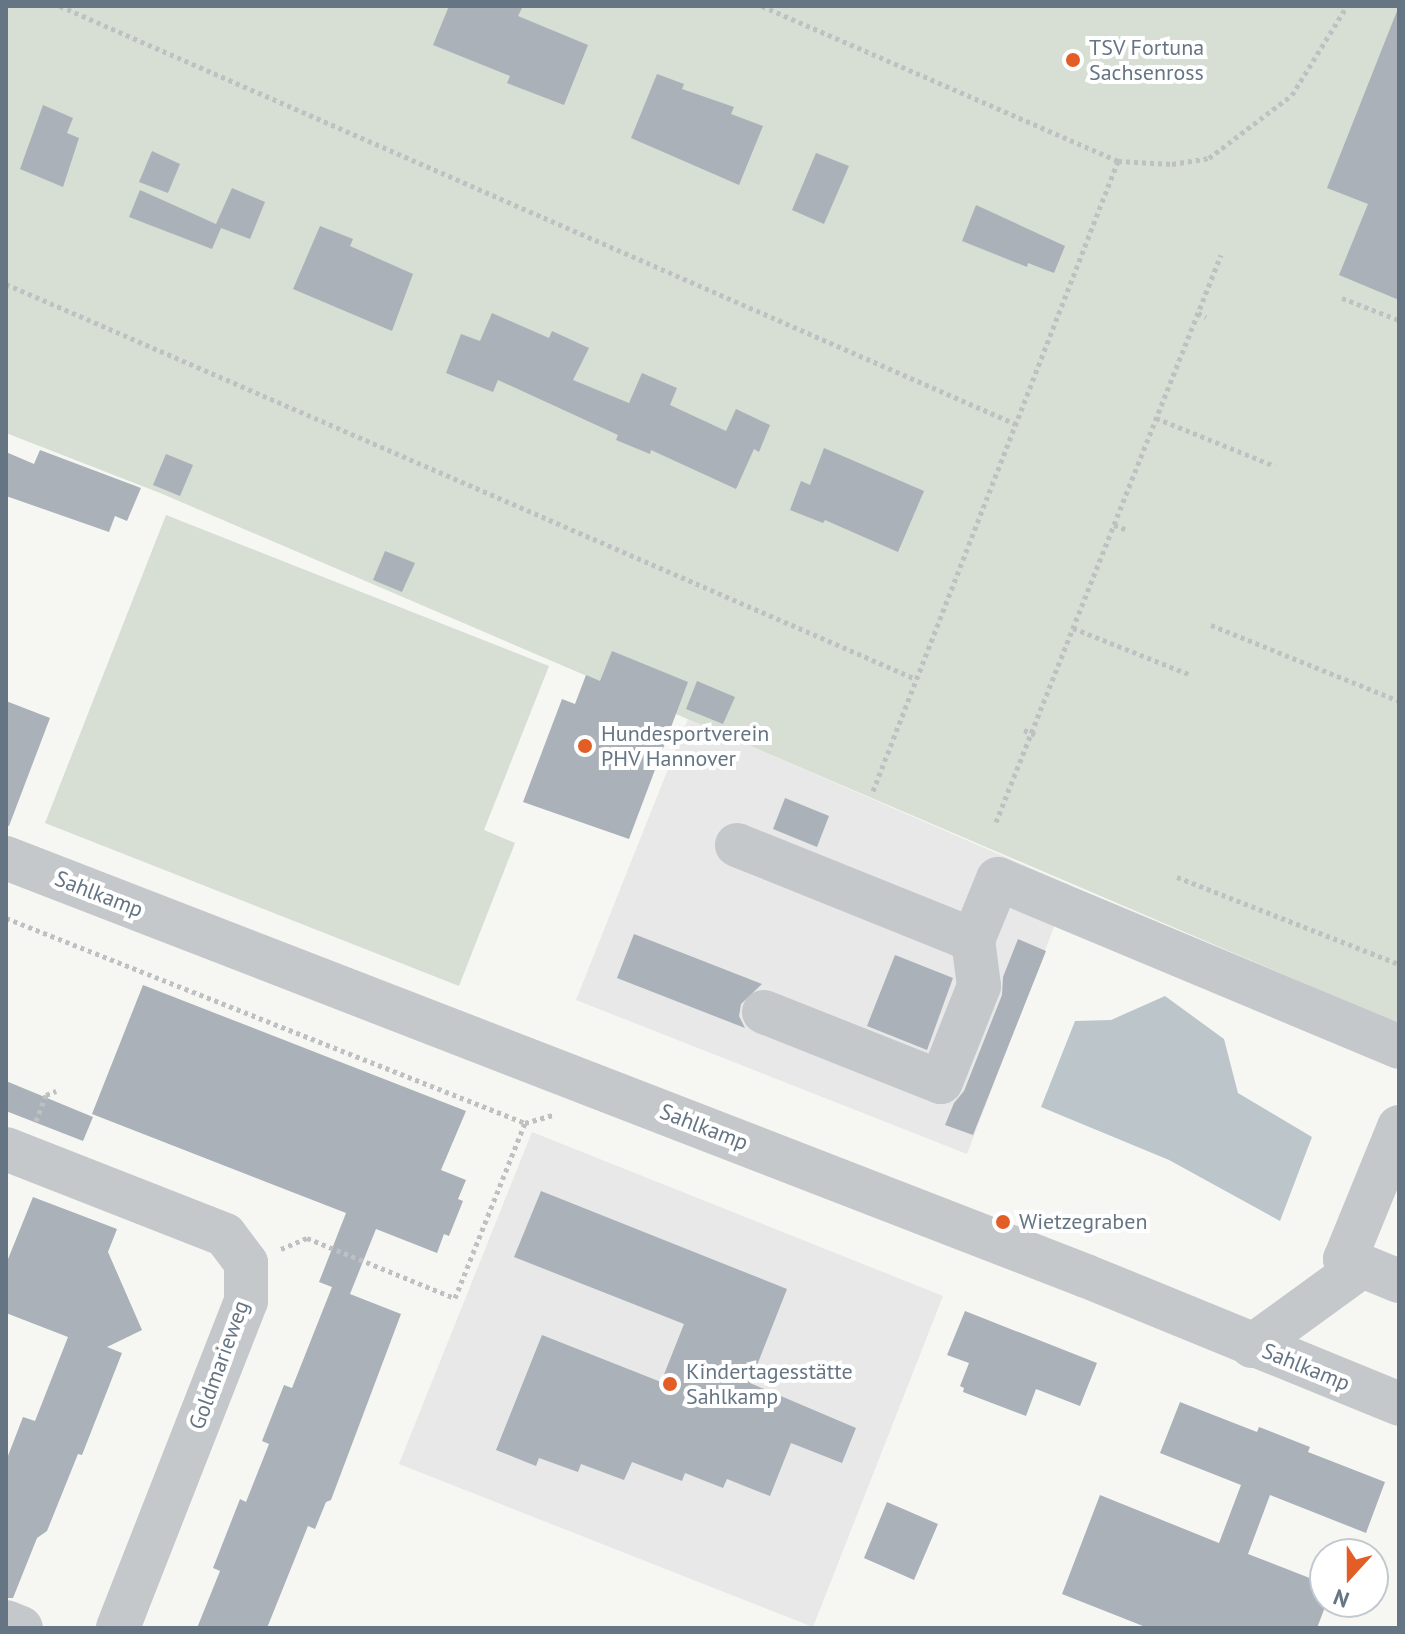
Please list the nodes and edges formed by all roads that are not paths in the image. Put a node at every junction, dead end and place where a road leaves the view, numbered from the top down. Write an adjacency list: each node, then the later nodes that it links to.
1 (737, 845): 3 (street)
2 (6, 858): 9 (street, Sahlkamp)
3 (973, 940): 4 (street); 5 (street)
4 (764, 1012)
5 (1399, 1047)
6 (1399, 1127): 8 (street)
7 (6, 1149): 13 (street, Goldmarieweg)
8 (1380, 1274): 9 (street)
9 (1252, 1346): 10 (street, Sahlkamp)
10 (1399, 1404)
11 (6, 1622): 12 (street)
12 (21, 1628)
13 (118, 1628)

